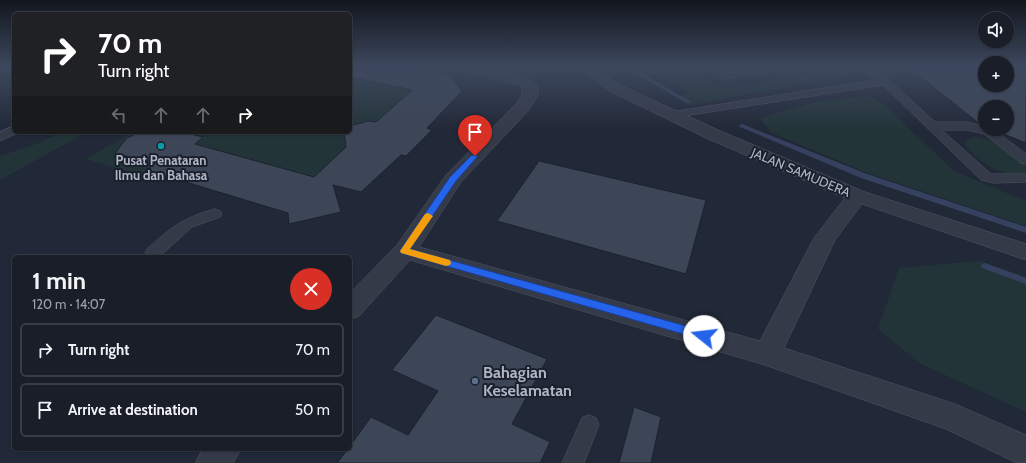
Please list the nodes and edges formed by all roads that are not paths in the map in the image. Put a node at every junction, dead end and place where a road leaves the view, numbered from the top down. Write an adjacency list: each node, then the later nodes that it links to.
1 (530, 89): 13 (street)
2 (617, 89): 5 (street, JALAN SAMUDERA)
3 (841, 89): 5 (lane)
4 (892, 89): 6 (lane)
5 (671, 114): 11 (street, JALAN SAMUDERA)
6 (930, 126): 9 (lane); 10 (lane)
7 (12, 131): 8 (lane)
8 (0, 137)
9 (1026, 160)
10 (1026, 178)
11 (858, 196): 14 (street, JALAN SAMUDERA); 17 (street)
12 (215, 214): 15 (lane)
13 (404, 251): 16 (street); 17 (street)
14 (1026, 252)
15 (153, 253)
16 (352, 307)
17 (767, 354): 20 (street)
18 (589, 424): 22 (lane)
19 (223, 451): 21 (street)
20 (1026, 452)
21 (212, 463)
22 (573, 463)

